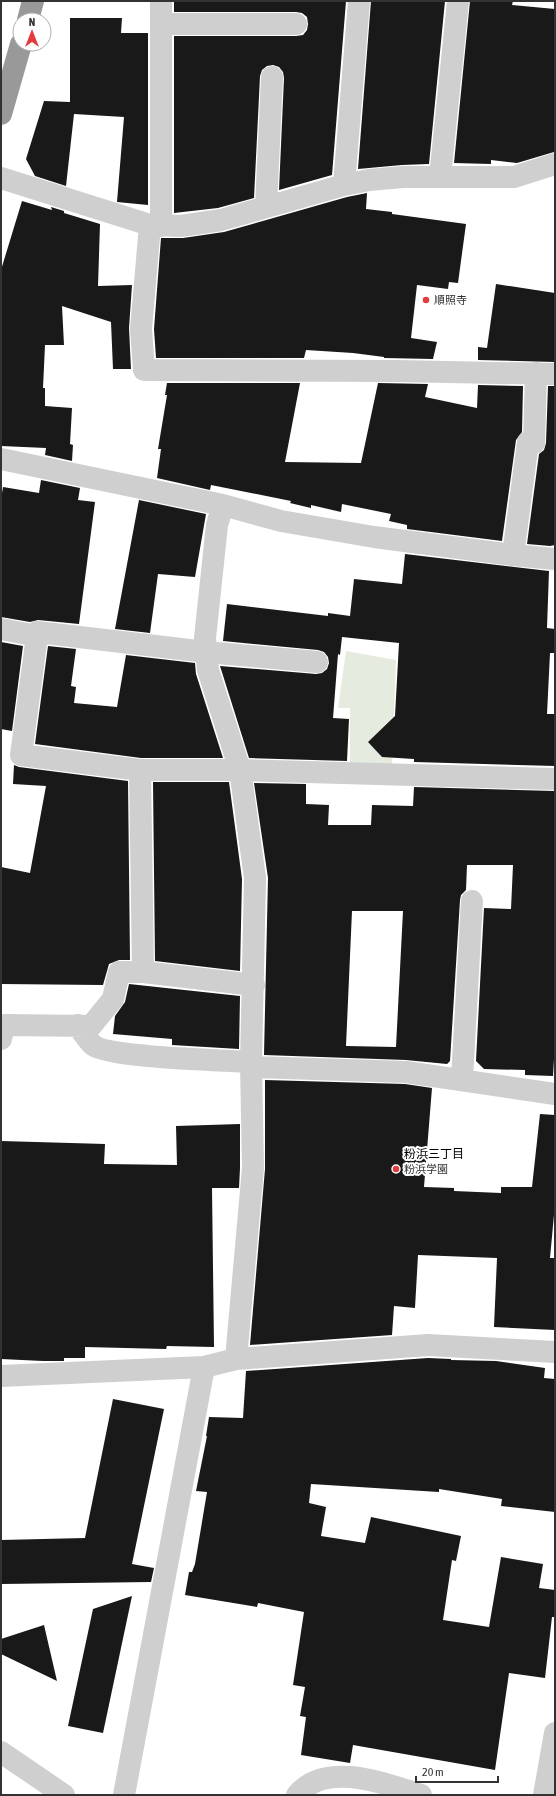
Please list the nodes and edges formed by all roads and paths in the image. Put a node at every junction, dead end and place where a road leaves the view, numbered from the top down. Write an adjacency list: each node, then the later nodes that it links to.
1 (33, 1): 5 (highway)
2 (161, 1): 6 (street)
3 (359, 1): 14 (street)
4 (458, 1): 12 (street)
5 (30, 12)
6 (162, 24): 7 (street); 16 (street)
7 (296, 24)
8 (19, 52): 10 (highway)
9 (272, 77): 15 (street)
10 (1, 114)
11 (555, 164): 12 (street)
12 (440, 177): 14 (street)
13 (1, 178): 16 (street)
14 (344, 185): 15 (street)
15 (266, 207): 16 (street)
16 (155, 225): 17 (street)
17 (545, 374): 20 (street)
18 (1, 459): 19 (street)
19 (223, 505): 20 (street); 24 (street)
20 (514, 556): 21 (street)
21 (555, 559)
22 (1, 629): 23 (street)
23 (37, 636): 24 (street); 26 (street)
24 (206, 652): 25 (street); 27 (street)
25 (317, 662)
26 (140, 770): 27 (street); 30 (street)
27 (240, 770): 28 (street); 31 (street)
28 (555, 779)
29 (472, 901): 35 (street)
30 (143, 972): 31 (street); 32 (street)
31 (254, 985): 34 (street)
32 (78, 1026): 33 (street); 34 (street)
33 (2, 1030)
34 (251, 1064): 35 (street); 38 (street)
35 (462, 1079): 36 (street)
36 (555, 1094)
37 (555, 1352): 38 (street)
38 (236, 1359): 39 (street)
39 (204, 1367): 40 (street); 44 (street)
40 (1, 1376)
41 (555, 1733): 47 (street)
42 (1, 1752): 43 (street)
43 (64, 1795)
44 (124, 1795)
45 (297, 1795): 46 (street)
46 (421, 1795)
47 (544, 1795)

